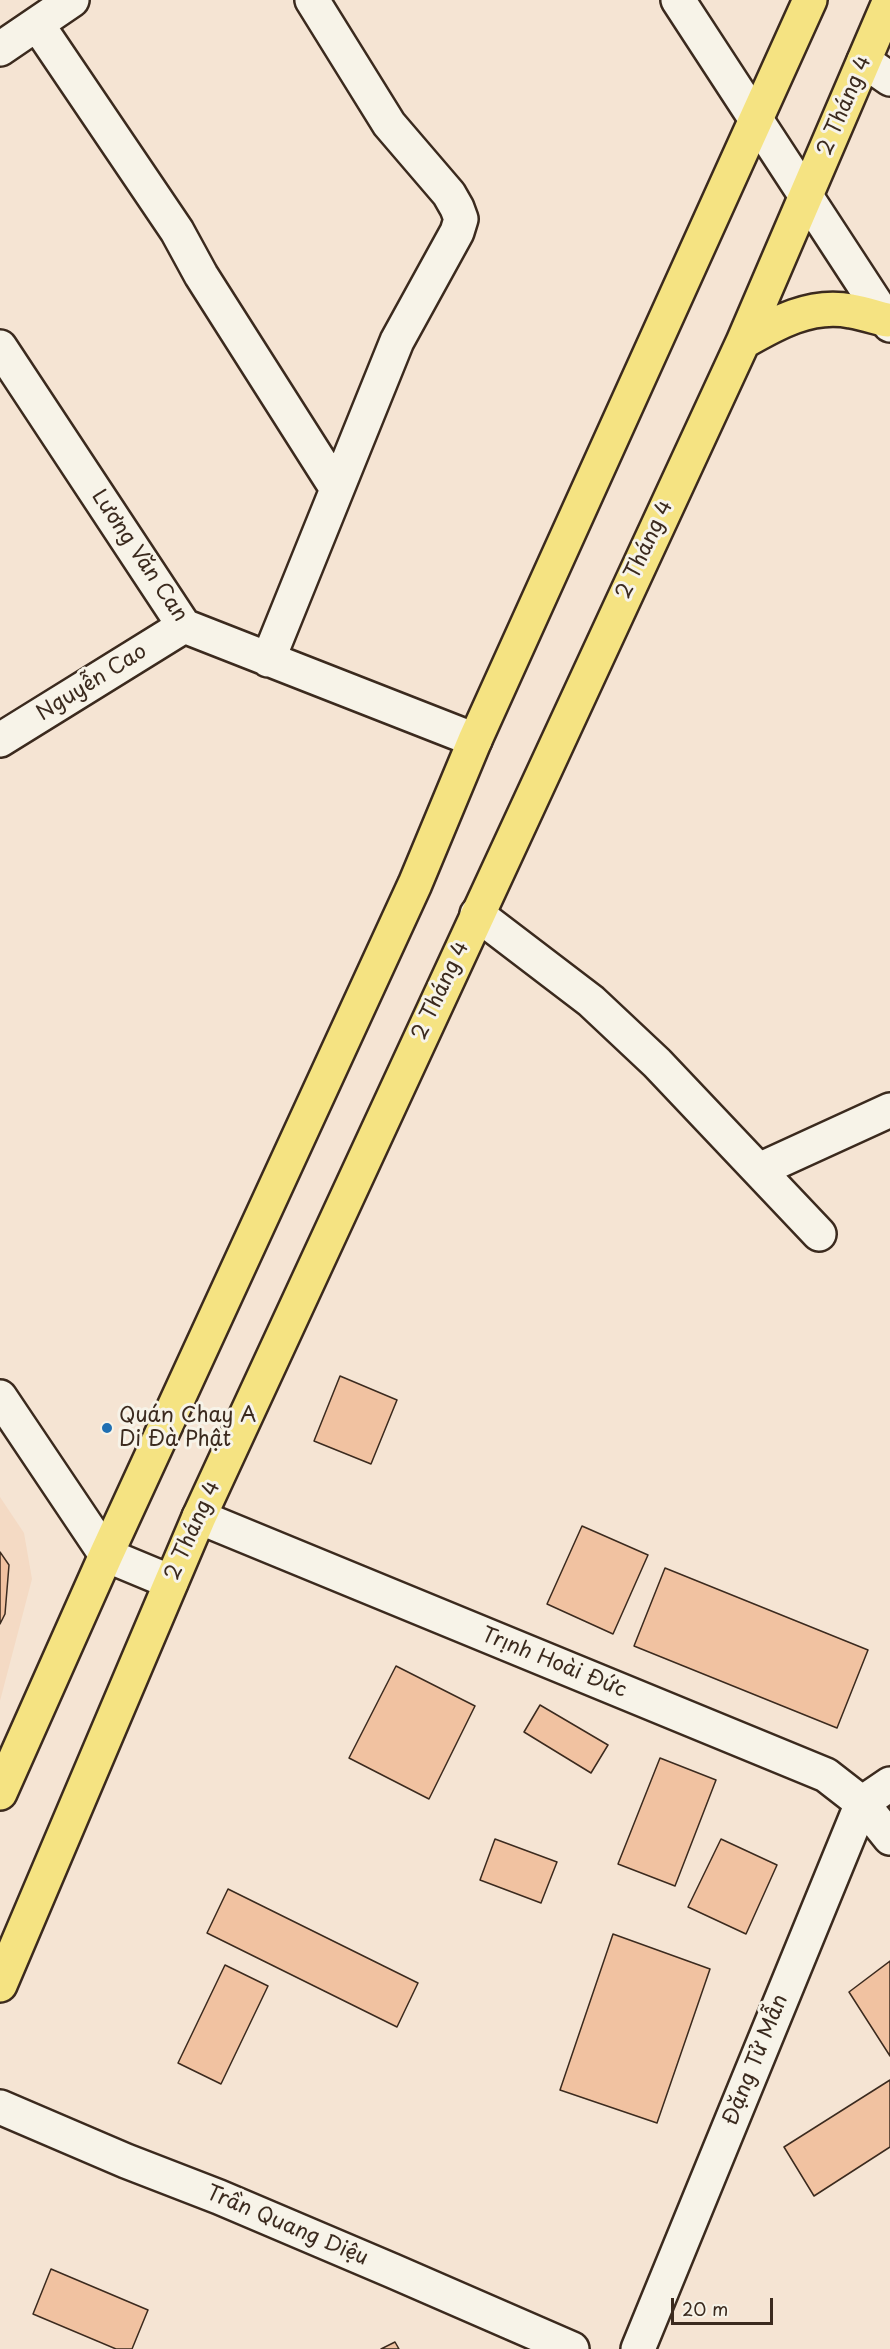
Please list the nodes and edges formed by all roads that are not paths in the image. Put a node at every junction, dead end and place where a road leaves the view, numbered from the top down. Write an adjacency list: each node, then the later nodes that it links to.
1 (72, 0): 6 (street)
2 (312, 0): 14 (street)
3 (678, 0): 9 (street)
4 (810, 0): 9 (main road)
5 (890, 0): 8 (main road, 2 Tháng 4)
6 (38, 24): 7 (street); 14 (street)
7 (0, 49)
8 (877, 70): 10 (main road, 2 Tháng 4)
9 (756, 121): 10 (street); 17 (main road)
10 (806, 196): 11 (street); 12 (main road, 2 Tháng 4)
11 (889, 322): 12 (main road)
12 (742, 342): 19 (main road, 2 Tháng 4)
13 (0, 347): 15 (street, Lương Văn Can)
14 (337, 489): 16 (street)
15 (184, 627): 16 (street, Lương Văn Can); 18 (street, Nguyễn Cao)
16 (268, 660): 17 (street, Lương Văn Can)
17 (475, 740): 25 (main road)
18 (0, 741)
19 (477, 914): 21 (street); 24 (main road, 2 Tháng 4)
20 (890, 1110): 21 (street)
21 (759, 1170): 22 (street)
22 (819, 1234)
23 (0, 1397): 25 (street)
24 (199, 1516): 26 (main road, 2 Tháng 4); 29 (street, Trịnh Hoài Đức)
25 (105, 1555): 26 (street); 28 (main road)
26 (171, 1582): 31 (main road, 2 Tháng 4)
27 (890, 1784): 29 (street)
28 (0, 1793)
29 (862, 1803): 30 (street, Trịnh Hoài Đức); 34 (street, Đặng Tử Mẫn)
30 (890, 1838)
31 (0, 1985)
32 (0, 2107): 33 (street, Trần Quang Diệu)
33 (572, 2349)
34 (638, 2349)

